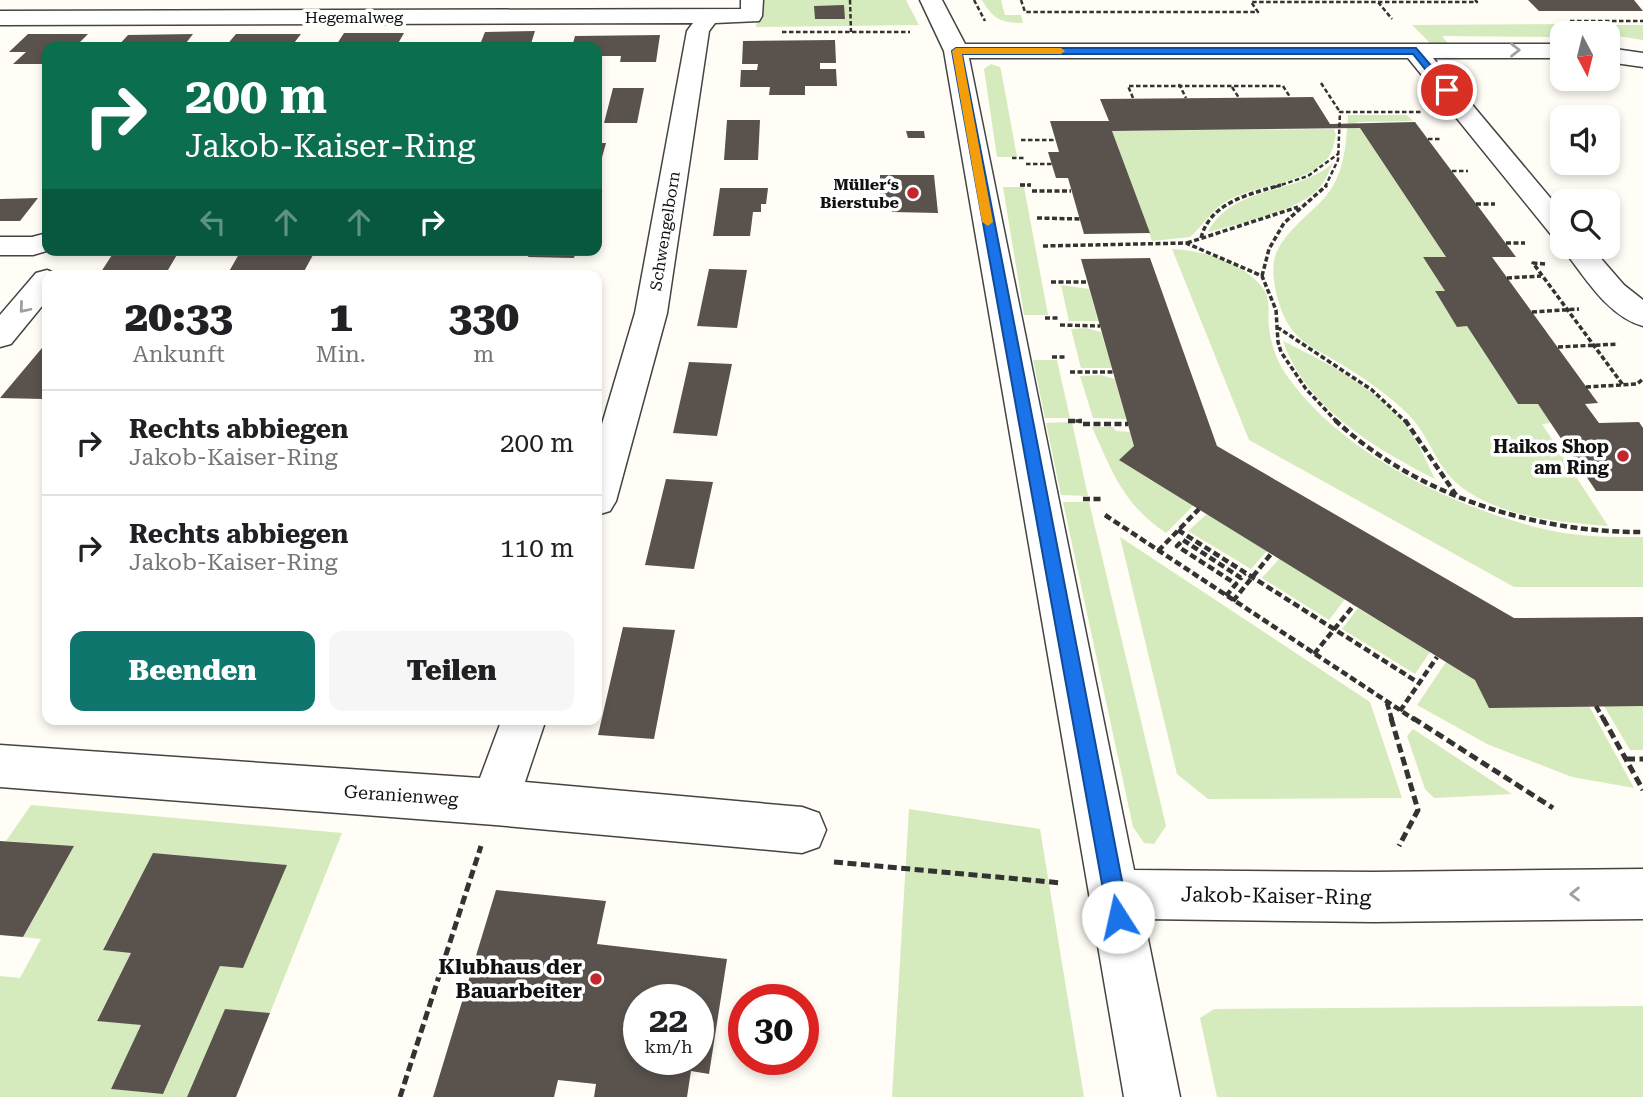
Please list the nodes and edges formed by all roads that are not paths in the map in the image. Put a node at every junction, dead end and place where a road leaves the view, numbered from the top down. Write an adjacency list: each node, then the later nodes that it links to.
1 (752, 0): 4 (street)
2 (930, 0): 6 (street)
3 (286, 8): 4 (street, Hegemalweg); 5 (street, Hegemalweg)
4 (709, 16): 18 (street, Schwengelborn)
5 (0, 18)
6 (956, 51): 7 (street); 23 (street)
7 (1416, 51): 8 (street, one-way to 8); 11 (street)
8 (1550, 51)
9 (1620, 57): 10 (street)
10 (1643, 60)
11 (1550, 215)
12 (42, 243): 13 (street)
13 (0, 246)
14 (1586, 259): 16 (street)
15 (42, 287): 17 (street, one-way to 17)
16 (1643, 316)
17 (0, 336)
18 (602, 484)
19 (522, 725): 21 (street)
20 (0, 766): 21 (street, Geranienweg)
21 (495, 802): 22 (street, Geranienweg)
22 (802, 830)
23 (1114, 894): 24 (street, Jakob-Kaiser-Ring, one-way to 23); 25 (street)
24 (1643, 894)
25 (1152, 1097)

